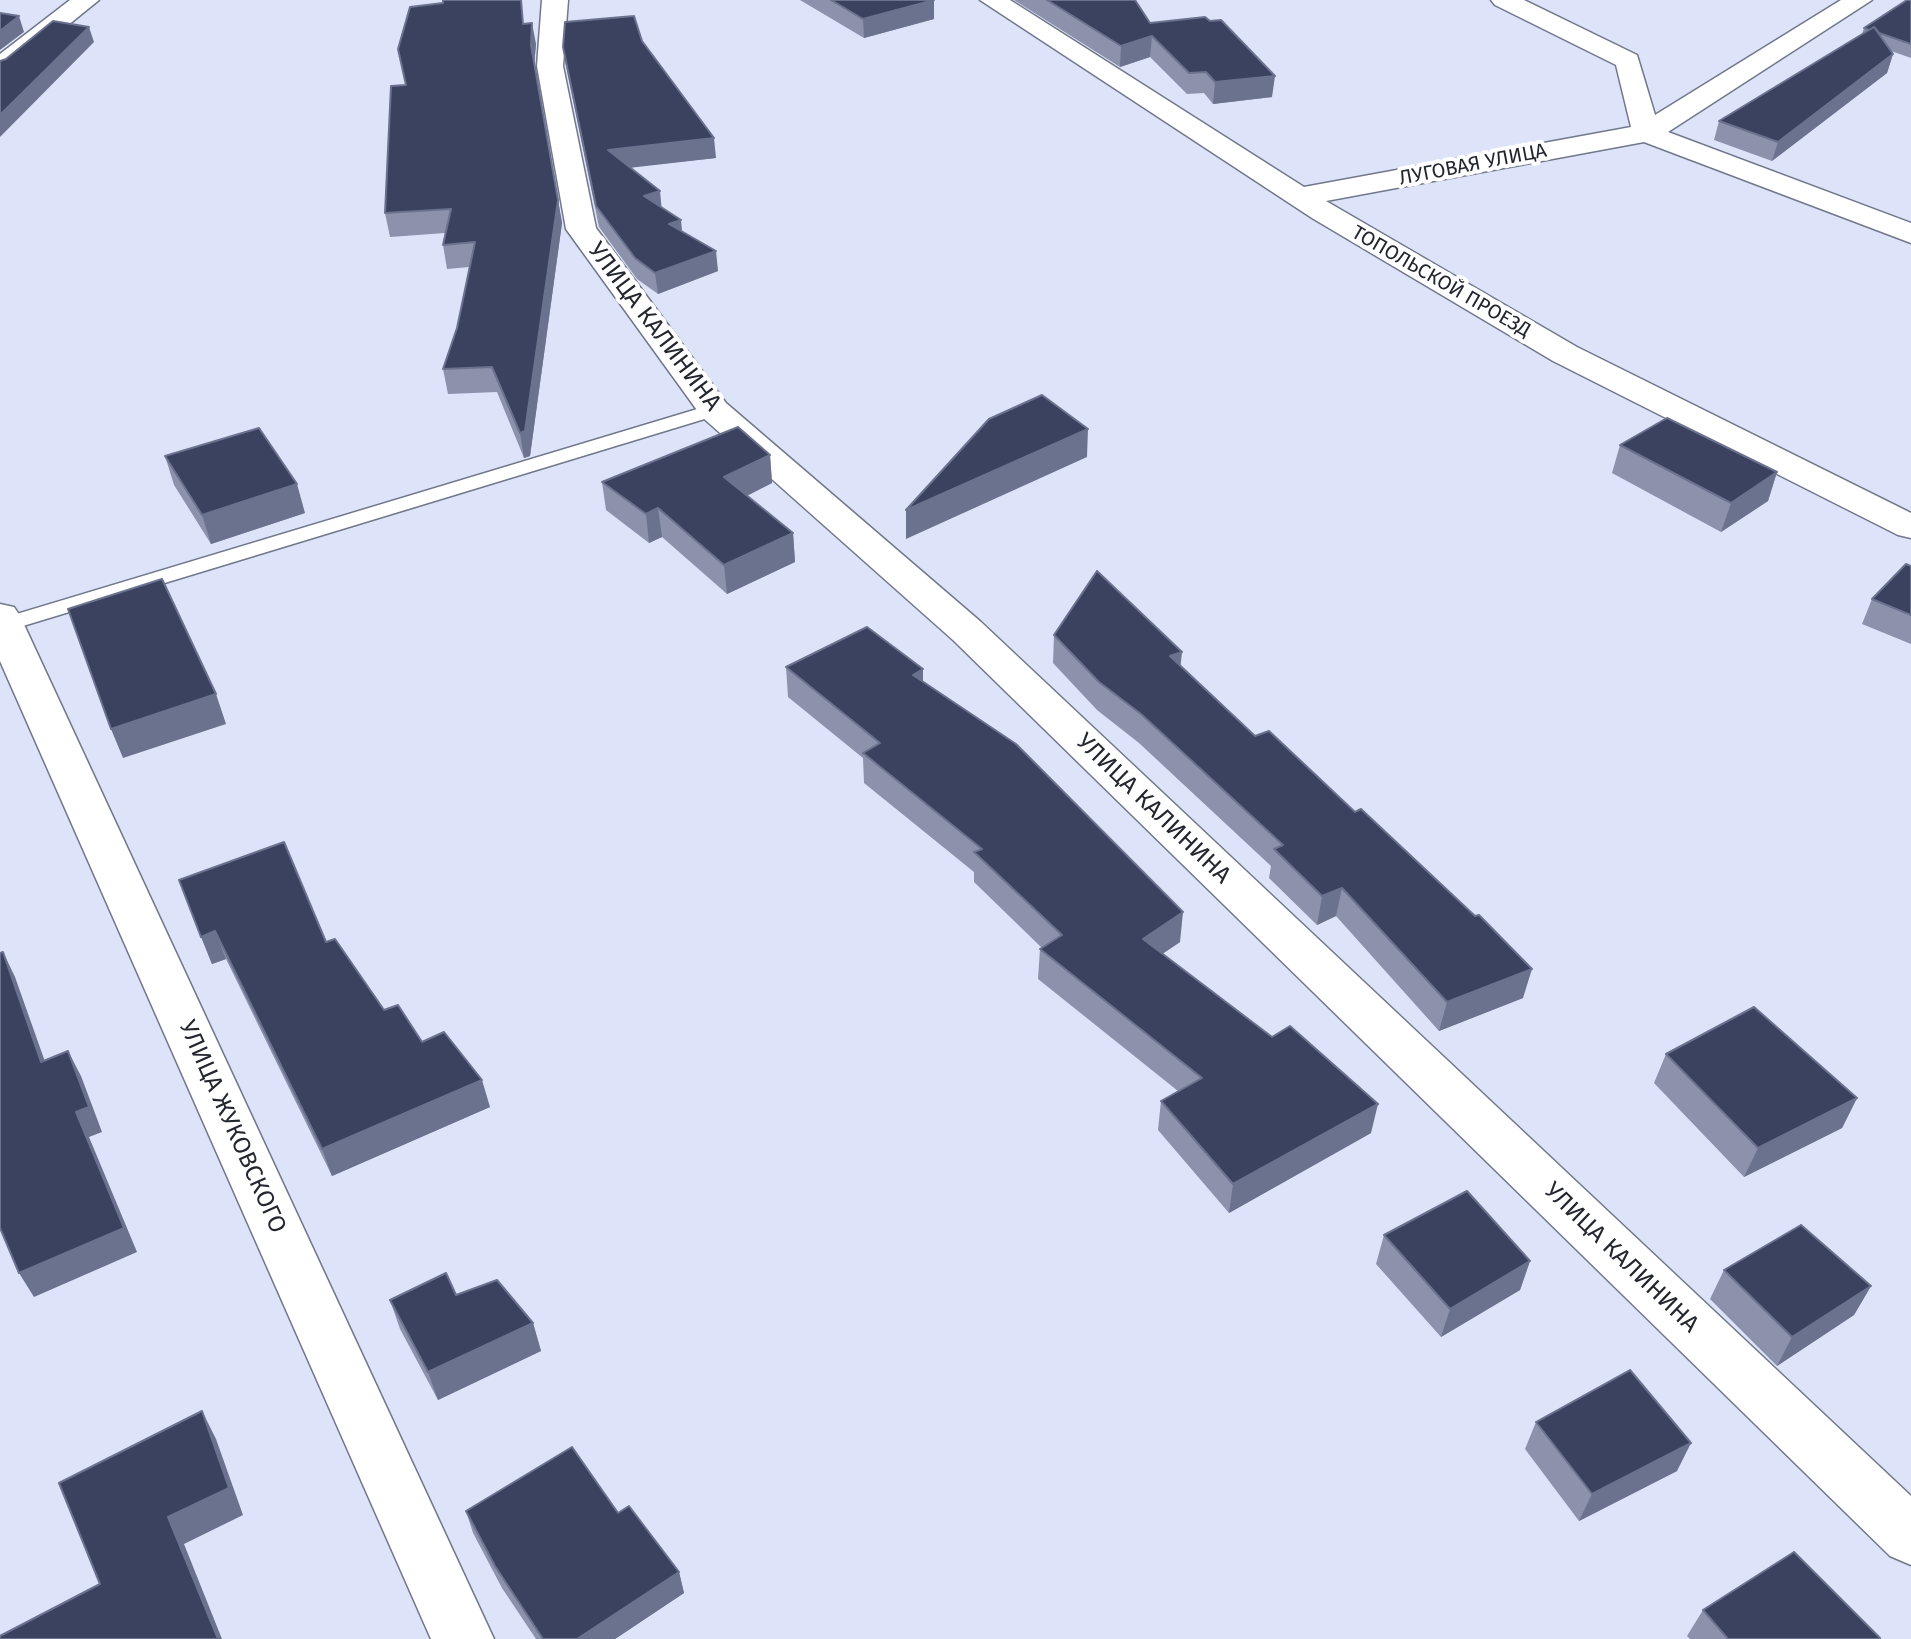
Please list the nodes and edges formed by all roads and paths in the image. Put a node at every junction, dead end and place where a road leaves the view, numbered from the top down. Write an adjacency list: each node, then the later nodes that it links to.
1 (86, 0): 6 (street)
2 (555, 0): 10 (street, УЛИЦА КАЛИНИНА)
3 (993, 0): 8 (street, ТОПОЛЬСКОЙ ПРОЕЗД)
4 (1504, 0): 7 (street)
5 (1859, 0): 7 (street, ЛУГОВАЯ УЛИЦА)
6 (0, 67)
7 (1646, 133): 8 (street, ЛУГОВАЯ УЛИЦА); 9 (street)
8 (1299, 197): 11 (street, ТОПОЛЬСКОЙ ПРОЕЗД)
9 (1911, 234)
10 (714, 410): 12 (lane); 13 (street, УЛИЦА КАЛИНИНА)
11 (1911, 527)
12 (2, 622): 14 (street, УЛИЦА ЖУКОВСКОГО)
13 (1911, 1536)
14 (463, 1639)

